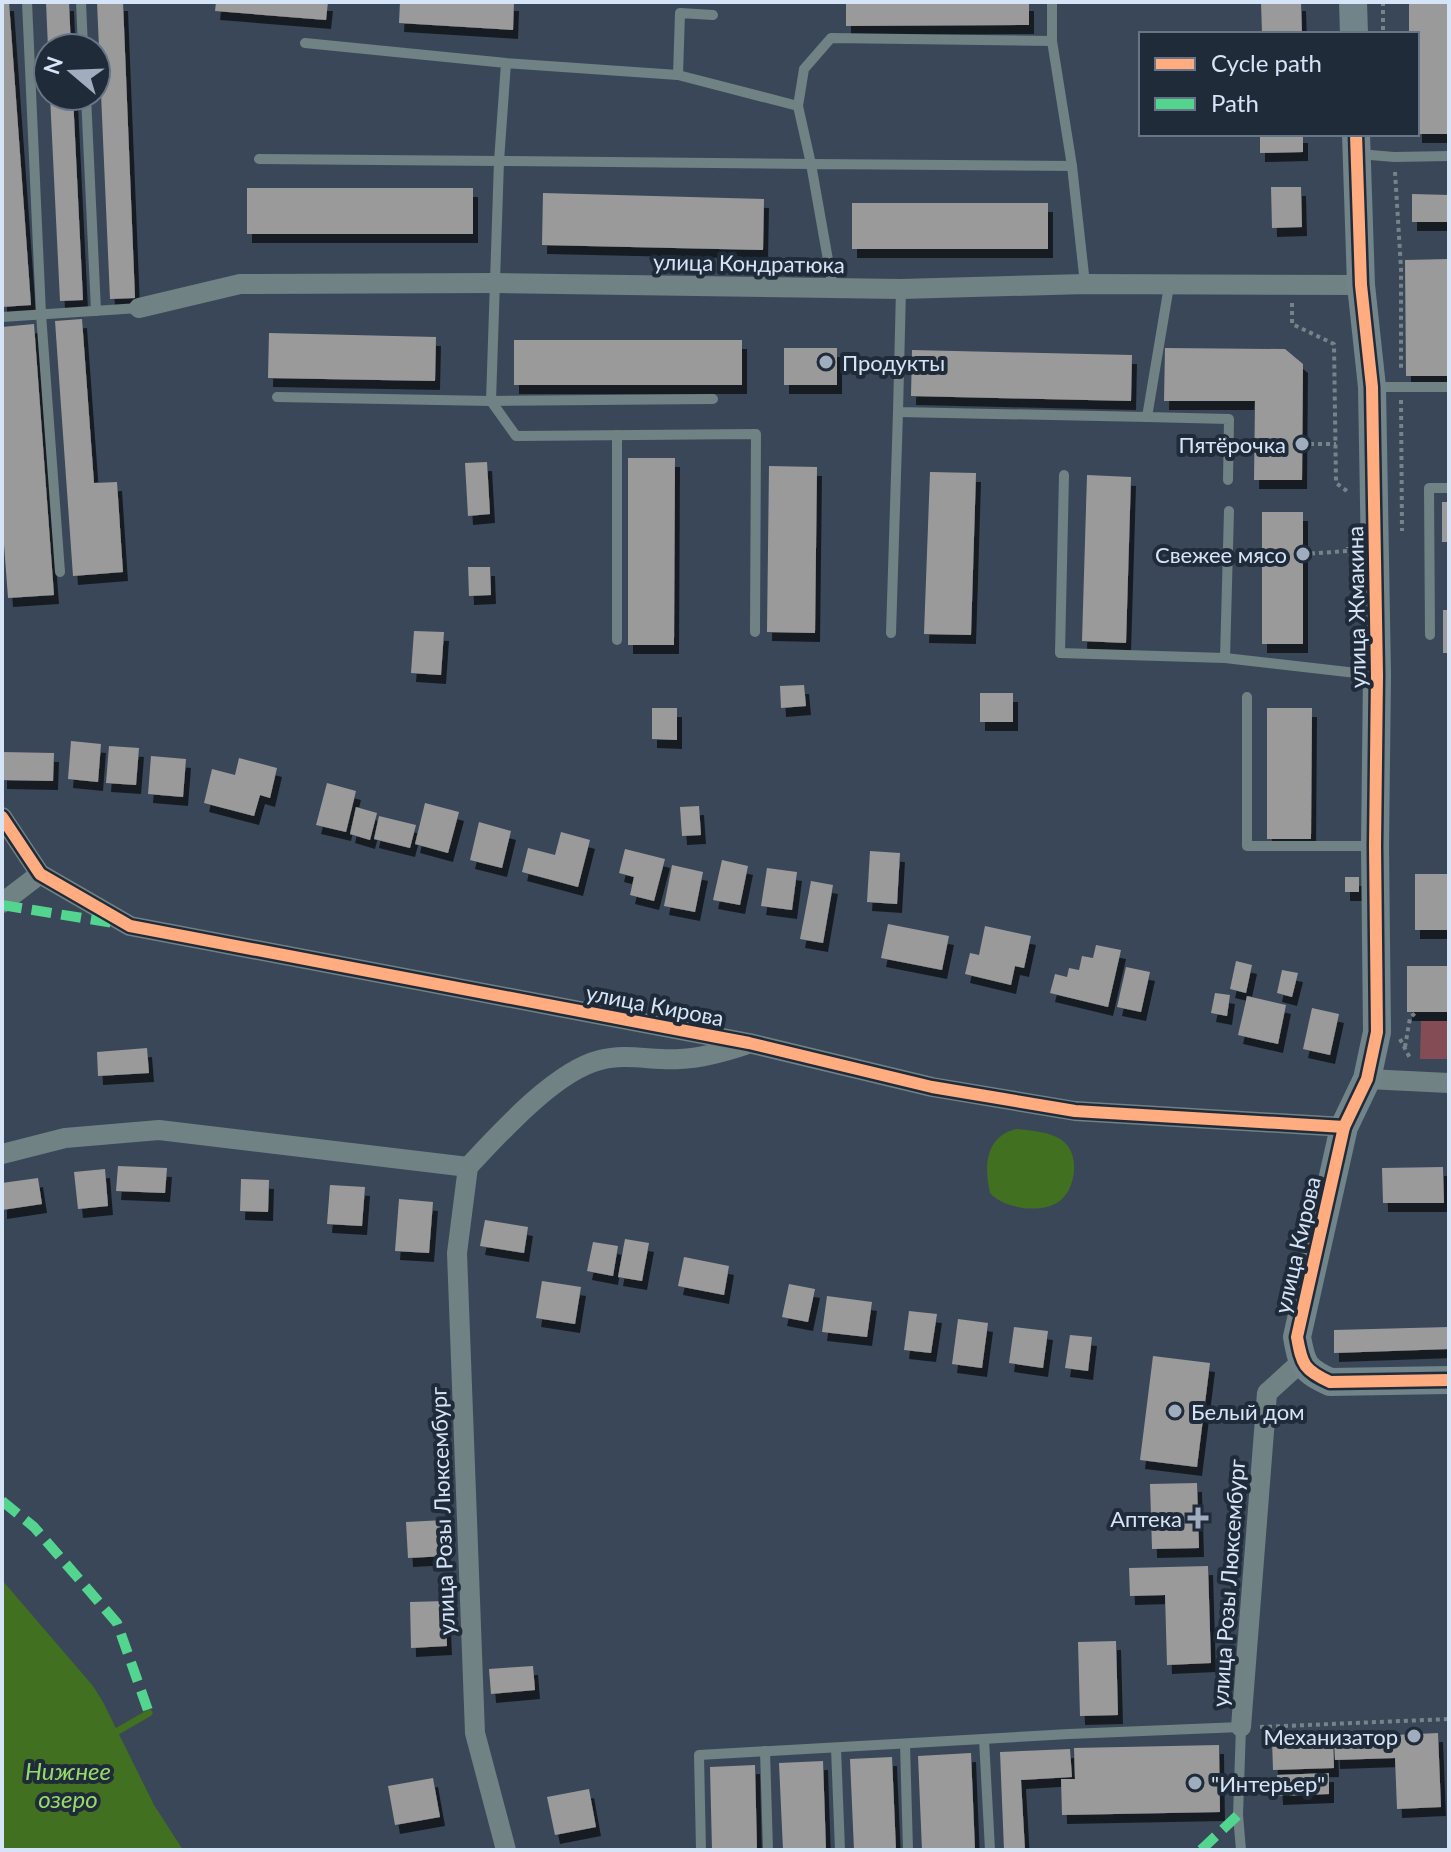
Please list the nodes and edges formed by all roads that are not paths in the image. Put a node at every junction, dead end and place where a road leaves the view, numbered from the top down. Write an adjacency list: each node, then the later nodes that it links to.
1 (27, 2): 28 (lane)
2 (81, 2): 6 (lane)
3 (1052, 2): 8 (lane)
4 (1353, 2): 7 (street)
5 (713, 15): 11 (lane)
6 (82, 32)
7 (1354, 32)
8 (1052, 41): 12 (lane); 19 (lane)
9 (305, 43): 10 (lane)
10 (506, 63): 11 (lane); 17 (lane)
11 (678, 75): 12 (lane)
12 (798, 106): 18 (lane)
13 (87, 112): 27 (lane)
14 (1356, 144): 15 (lane); 22 (street, улица Жмакина)
15 (1449, 156)
16 (259, 159): 17 (lane)
17 (499, 161): 18 (lane); 20 (lane)
18 (811, 164): 19 (lane); 24 (lane)
19 (1072, 166): 21 (lane)
20 (496, 283): 24 (street, улица Кондратюка); 26 (street, улица Кондратюка); 34 (lane)
21 (1085, 284): 23 (street, улица Кондратюка); 25 (street, улица Кондратюка)
22 (1361, 285): 23 (street, улица Кондратюка); 30 (street, улица Жмакина)
23 (1169, 286): 36 (lane)
24 (833, 288): 25 (street, улица Кондратюка)
25 (901, 289): 35 (lane)
26 (139, 308): 27 (lane)
27 (96, 311): 28 (lane)
28 (41, 314): 29 (lane); 42 (lane)
29 (2, 317)
30 (1372, 387): 31 (lane); 48 (street, улица Жмакина)
31 (1449, 387)
32 (277, 397): 34 (lane)
33 (713, 399): 34 (lane)
34 (491, 401): 37 (lane)
35 (898, 412): 36 (lane); 44 (lane)
36 (1147, 417): 39 (lane)
37 (617, 435): 43 (lane); 46 (lane)
38 (1064, 475): 47 (lane)
39 (1228, 480)
40 (1449, 488): 45 (lane)
41 (1229, 511): 47 (lane)
42 (60, 572)
43 (755, 632)
44 (891, 633)
45 (1430, 635)
46 (617, 640)
47 (1225, 658): 48 (lane)
48 (1377, 675): 51 (street, улица Жмакина)
49 (1247, 697): 51 (lane)
50 (2, 817): 52 (street, улица Кирова)
51 (1375, 846): 55 (street, улица Жмакина)
52 (40, 874): 53 (street); 54 (street, улица Кирова)
53 (2, 903)
54 (749, 1043): 57 (street, улица Кирова); 59 (street)
55 (1367, 1079): 56 (street); 57 (street, улица Кирова)
56 (1449, 1083)
57 (1344, 1127): 60 (street, улица Кирова)
58 (2, 1154): 59 (street)
59 (468, 1167): 67 (street, улица Розы Люксембург)
60 (1301, 1362): 61 (street); 62 (street, улица Розы Люксембург)
61 (1449, 1380)
62 (1241, 1727): 63 (lane); 73 (lane)
63 (984, 1739): 64 (lane); 72 (lane)
64 (905, 1744): 65 (lane); 71 (lane)
65 (836, 1748): 66 (lane); 70 (lane)
66 (765, 1751): 68 (lane); 69 (lane)
67 (506, 1850)
68 (701, 1850)
69 (768, 1850)
70 (840, 1850)
71 (908, 1850)
72 (990, 1850)
73 (1241, 1850)

